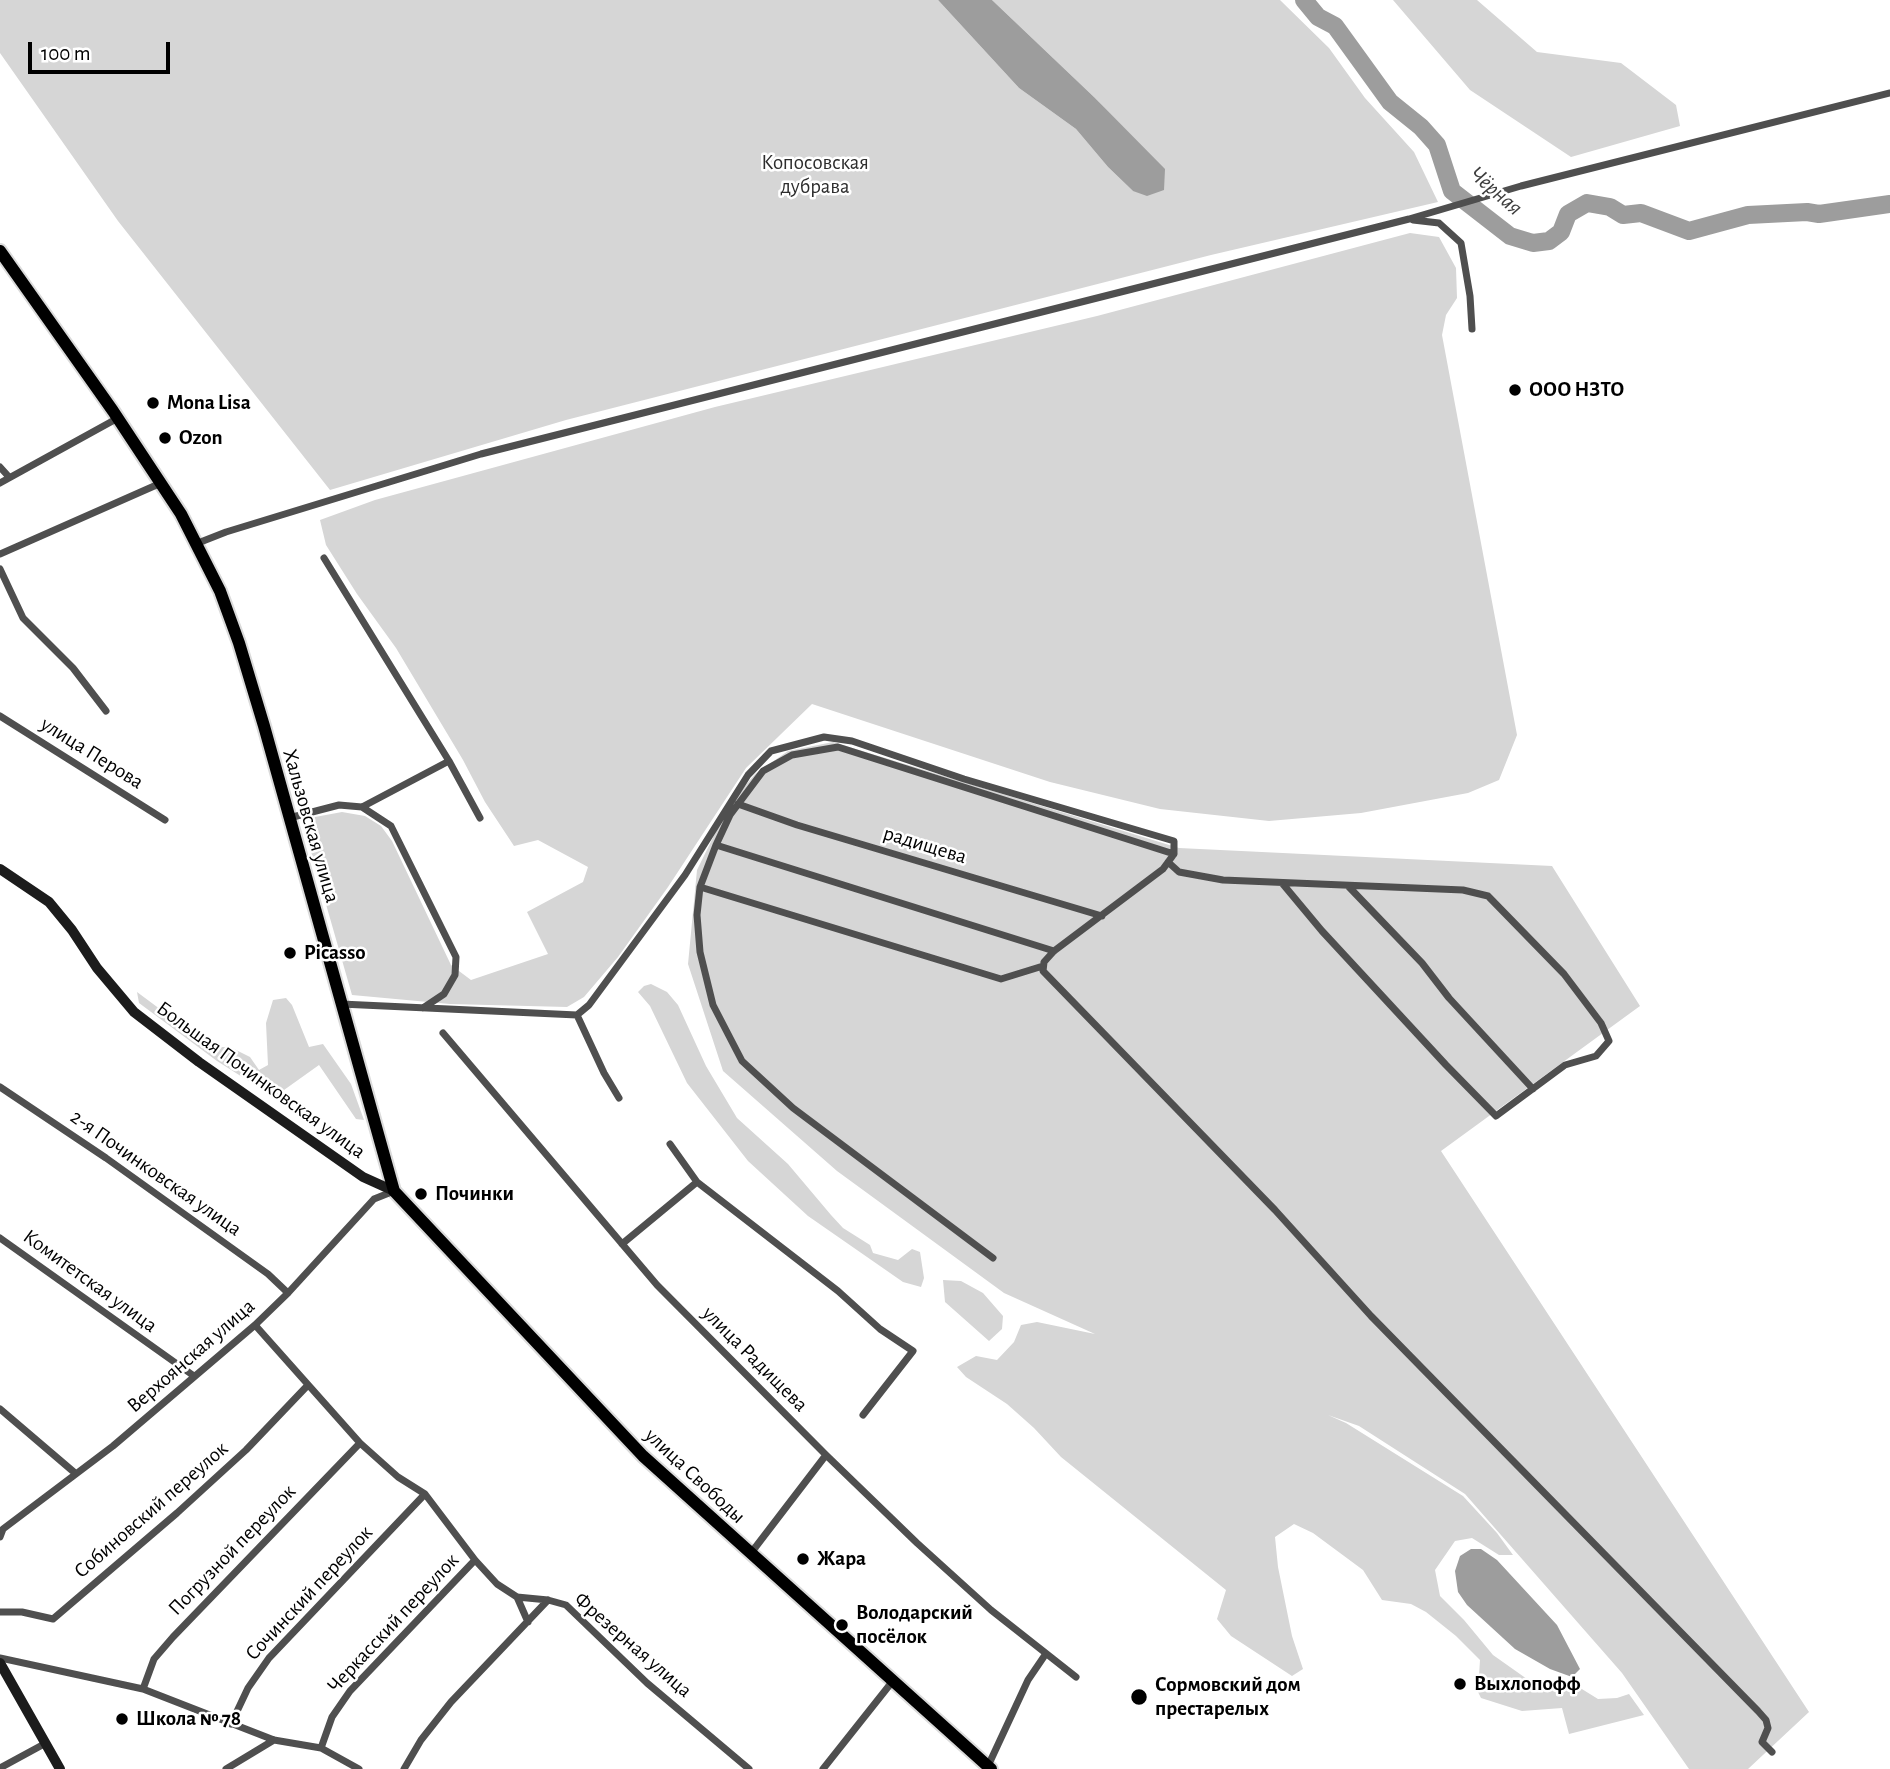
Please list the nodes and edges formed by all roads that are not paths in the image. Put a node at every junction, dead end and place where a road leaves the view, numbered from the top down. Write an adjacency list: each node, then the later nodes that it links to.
1 (1890, 93): 2 (street)
2 (1409, 219): 4 (street); 10 (street)
3 (0, 251): 5 (main road, Хальзовская улица)
4 (1472, 329)
5 (118, 418): 7 (street); 9 (main road, Хальзовская улица)
6 (0, 467): 7 (street)
7 (9, 477): 8 (street)
8 (0, 483)
9 (161, 483): 10 (main road, Хальзовская улица); 11 (street)
10 (198, 544): 19 (main road, Хальзовская улица)
11 (0, 554)
12 (324, 558): 16 (street)
13 (0, 569): 14 (street)
14 (106, 711)
15 (0, 716): 21 (street, улица Перова)
16 (449, 761): 18 (street); 20 (street)
17 (738, 804): 22 (street); 23 (street); 29 (street, радищева)
18 (362, 807): 19 (street); 33 (street)
19 (289, 818): 32 (main road, Хальзовская улица)
20 (480, 818)
21 (165, 820)
22 (716, 845): 28 (street); 30 (street)
23 (1174, 855): 24 (street); 34 (street)
24 (1168, 862): 26 (street); 29 (street)
25 (0, 869): 41 (street, Большая Починковская улица)
26 (1282, 884): 27 (street); 37 (street)
27 (1348, 886): 37 (street); 37 (street)
28 (700, 887): 31 (street); 44 (street)
29 (1102, 916): 30 (street)
30 (1055, 951): 31 (street)
31 (1043, 966): 72 (street)
32 (341, 1004): 33 (street); 41 (main road, Хальзовская улица)
33 (423, 1008): 34 (street)
34 (577, 1015): 38 (street)
35 (443, 1033): 43 (street, улица Радищева)
36 (0, 1087): 45 (street, 2-я Починковская улица)
37 (1533, 1089)
38 (619, 1098)
39 (670, 1144): 40 (street)
40 (697, 1182): 43 (street); 50 (street)
41 (394, 1191): 45 (street, Верхоянская улица); 56 (main road, улица Свободы)
42 (0, 1238): 47 (street, Комитетская улица)
43 (622, 1244): 52 (street, улица Радищева)
44 (993, 1258)
45 (288, 1293): 46 (street, Верхоянская улица)
46 (255, 1325): 47 (street, Верхоянская улица); 48 (street)
47 (194, 1376): 53 (street, Верхоянская улица)
48 (308, 1385): 51 (street); 60 (street, Собиновский переулок)
49 (0, 1409): 53 (street)
50 (863, 1415)
51 (360, 1443): 54 (street); 67 (street, Погрузной переулок)
52 (826, 1455): 56 (street); 62 (street, улица Радищева)
53 (75, 1473): 55 (street, Верхоянская улица)
54 (425, 1494): 57 (street); 68 (street, Сочинский переулок)
55 (0, 1536)
56 (751, 1553): 66 (main road, улица Свободы)
57 (475, 1560): 58 (street); 71 (street, Черкасский переулок)
58 (517, 1597): 59 (street, Фрезерная улица); 61 (street)
59 (548, 1600): 61 (street); 79 (street, Фрезерная улица)
60 (0, 1612)
61 (527, 1622): 78 (street)
62 (1045, 1655): 65 (street, улица Радищева); 74 (street)
63 (0, 1658): 67 (street)
64 (0, 1664): 70 (street)
65 (1076, 1677)
66 (892, 1682): 74 (main road, улица Свободы); 80 (street)
67 (143, 1689): 68 (street)
68 (231, 1724): 69 (street)
69 (274, 1740): 71 (street); 76 (street)
70 (46, 1744): 73 (street); 75 (street)
71 (321, 1748): 77 (street)
72 (1772, 1752)
73 (0, 1768)
74 (990, 1768)
75 (60, 1769)
76 (226, 1769)
77 (359, 1769)
78 (404, 1769)
79 (750, 1769)
80 (823, 1769)

